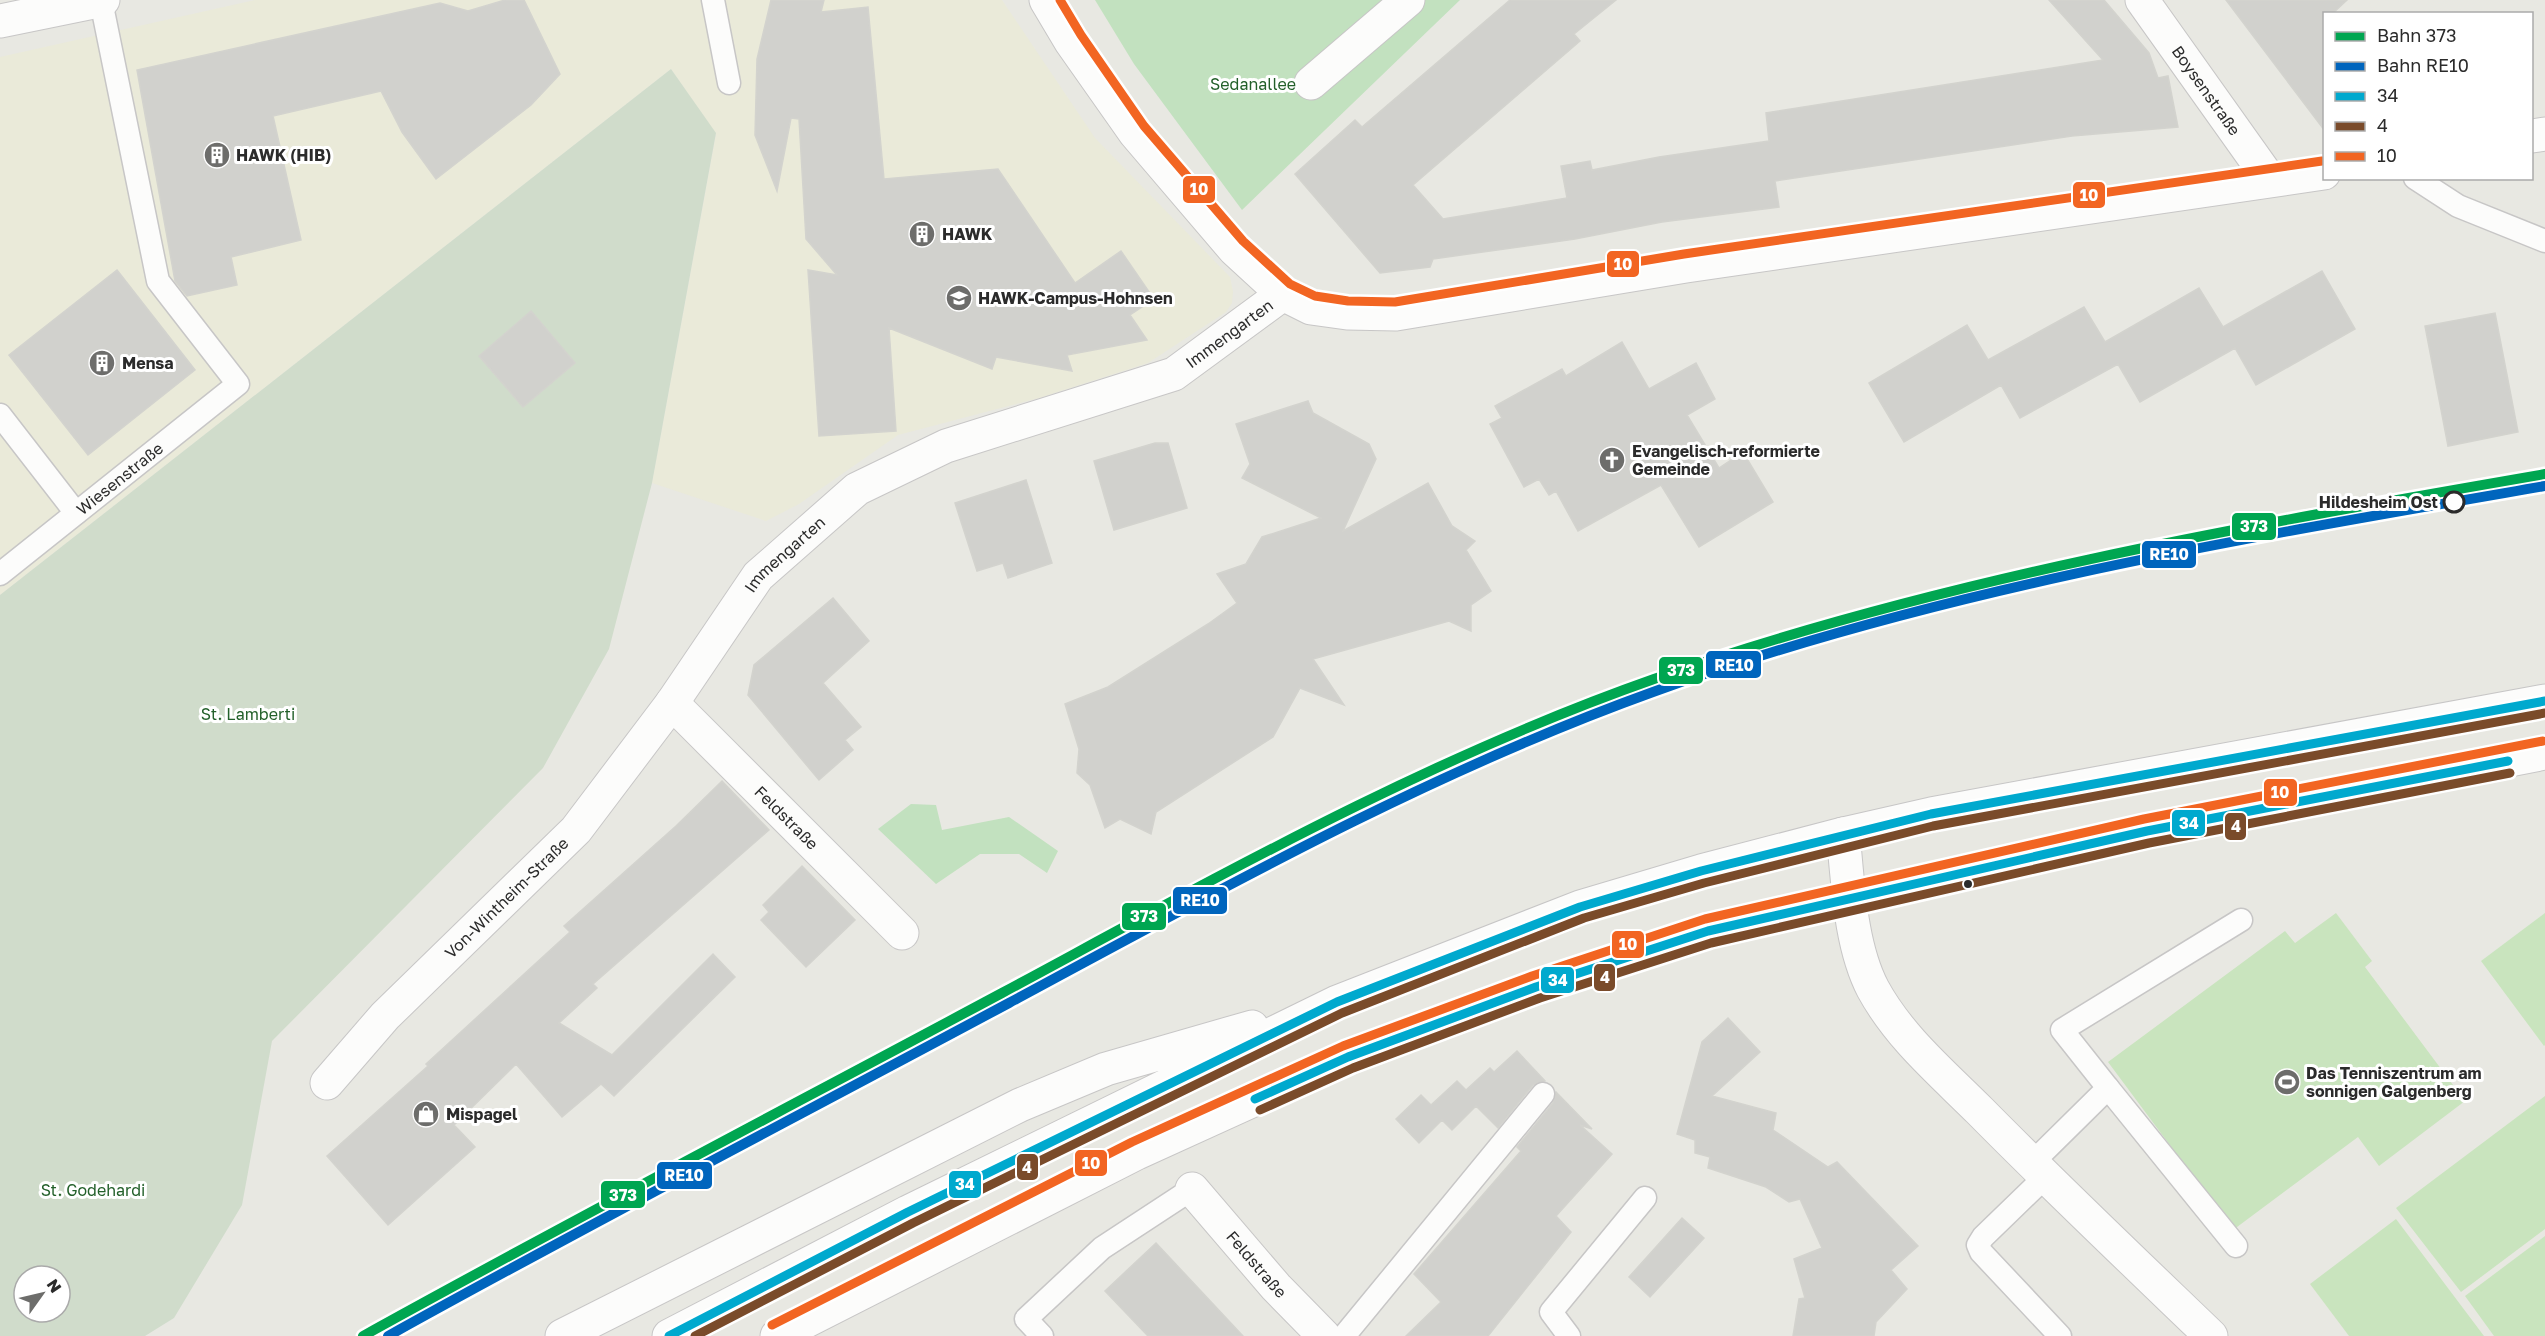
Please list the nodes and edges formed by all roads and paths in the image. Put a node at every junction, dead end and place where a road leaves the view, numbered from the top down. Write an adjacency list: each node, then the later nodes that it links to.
1 (102, 0): 6 (main road); 15 (lane, Wiesenstraße)
2 (713, 0): 7 (lane)
3 (1046, 0): 13 (main road)
4 (1408, 0): 8 (main road)
5 (2146, 1): 10 (main road, Boysenstraße)
6 (0, 21)
7 (729, 83)
8 (1311, 83)
9 (2323, 173): 10 (main road, Immengarten)
10 (2270, 180): 13 (main road, Immengarten)
11 (2418, 180): 12 (lane)
12 (2545, 241)
13 (1282, 294): 18 (main road, Immengarten)
14 (0, 415): 15 (lane)
15 (76, 513): 16 (lane, Wiesenstraße)
16 (0, 574)
17 (2545, 701): 20 (main road)
18 (672, 703): 23 (main road, Feldstraße); 25 (main road, Von-Wintheim-Straße)
19 (2545, 753): 21 (main road)
20 (1843, 834): 21 (main road); 24 (main road)
21 (1850, 899): 28 (main road); 32 (main road)
22 (2241, 920): 26 (lane)
23 (902, 933)
24 (1337, 1002): 33 (main road); 34 (main road)
25 (327, 1083)
26 (2108, 1088): 28 (lane); 31 (lane)
27 (1543, 1094): 39 (lane)
28 (2038, 1170): 41 (lane); 42 (main road)
29 (1192, 1188): 37 (lane); 38 (main road, Feldstraße)
30 (1645, 1198): 40 (lane)
31 (2236, 1246)
32 (883, 1282): 35 (main road); 36 (main road)
33 (562, 1336)
34 (669, 1336)
35 (777, 1336)
36 (822, 1336)
37 (1042, 1336)
38 (1324, 1336)
39 (1344, 1336)
40 (1569, 1336)
41 (2060, 1336)
42 (2211, 1336)

